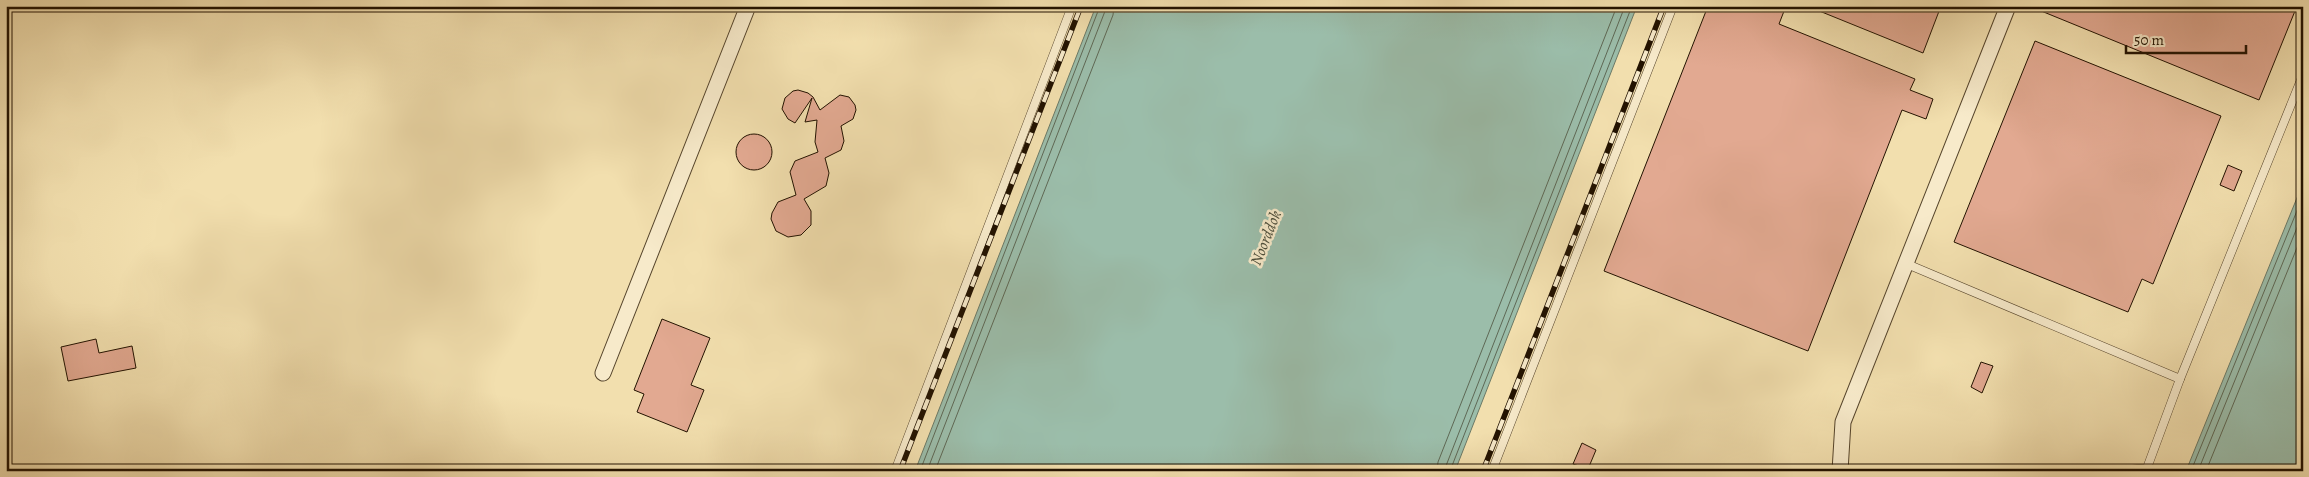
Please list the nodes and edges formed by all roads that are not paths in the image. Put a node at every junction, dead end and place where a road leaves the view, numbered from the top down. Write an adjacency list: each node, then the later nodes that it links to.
1 (748, 6): 7 (street)
2 (1072, 6): 9 (lane)
3 (1673, 6): 10 (lane)
4 (2008, 6): 6 (street)
5 (2303, 75): 8 (lane)
6 (1907, 264): 8 (lane); 11 (street)
7 (603, 373)
8 (2180, 379): 12 (lane)
9 (895, 471)
10 (1492, 471)
11 (1840, 471)
12 (2118, 471)

